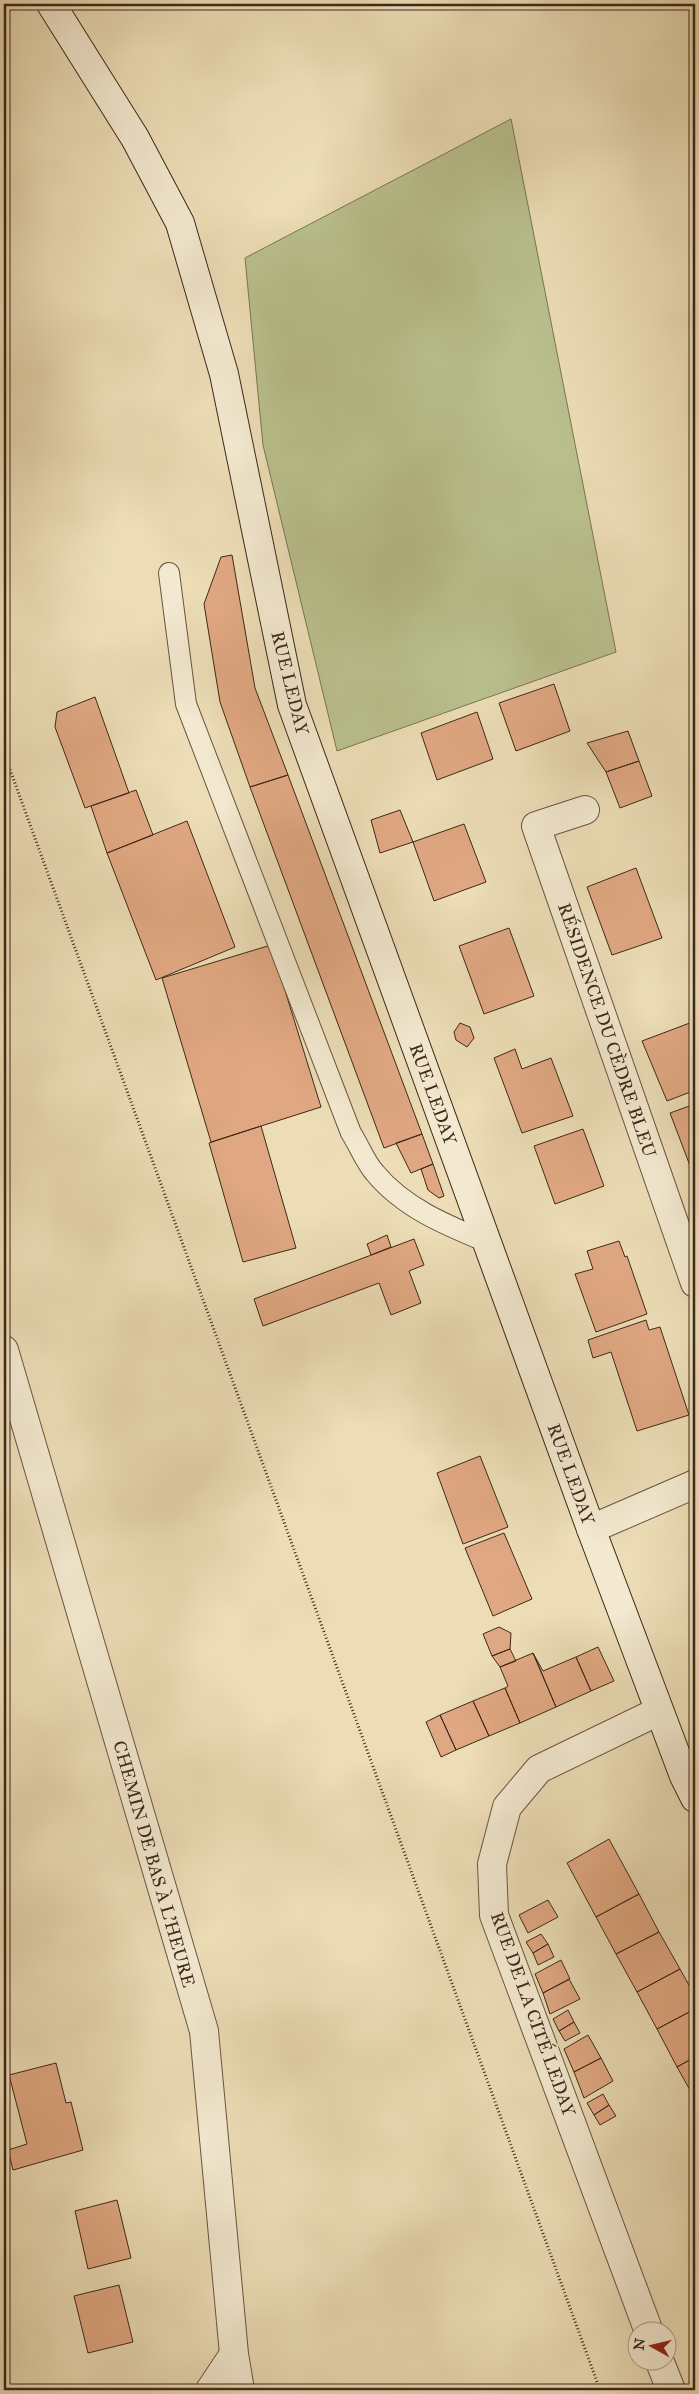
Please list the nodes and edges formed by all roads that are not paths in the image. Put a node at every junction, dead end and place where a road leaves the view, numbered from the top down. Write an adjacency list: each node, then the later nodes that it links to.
1 (51, 4): 4 (street, RUE LEDAY)
2 (169, 573): 4 (lane)
3 (585, 810): 5 (street, RÉSIDENCE DU CÈDRE BLEU)
4 (487, 1242): 8 (street, RUE LEDAY)
5 (695, 1283)
6 (4, 1350): 12 (street, CHEMIN DE BAS À L'HEURE)
7 (695, 1484): 8 (street)
8 (591, 1529): 9 (street, RUE LEDAY)
9 (659, 1711): 10 (street, RUE LEDAY); 11 (street, RUE DE LA CITÉ LEDAY)
10 (695, 1798)
11 (645, 2322)
12 (234, 2354): 14 (street); 15 (street, CHEMIN DE BAS À L'HEURE)
13 (664, 2372): 16 (street)
14 (210, 2390)
15 (240, 2390)
16 (671, 2390)

